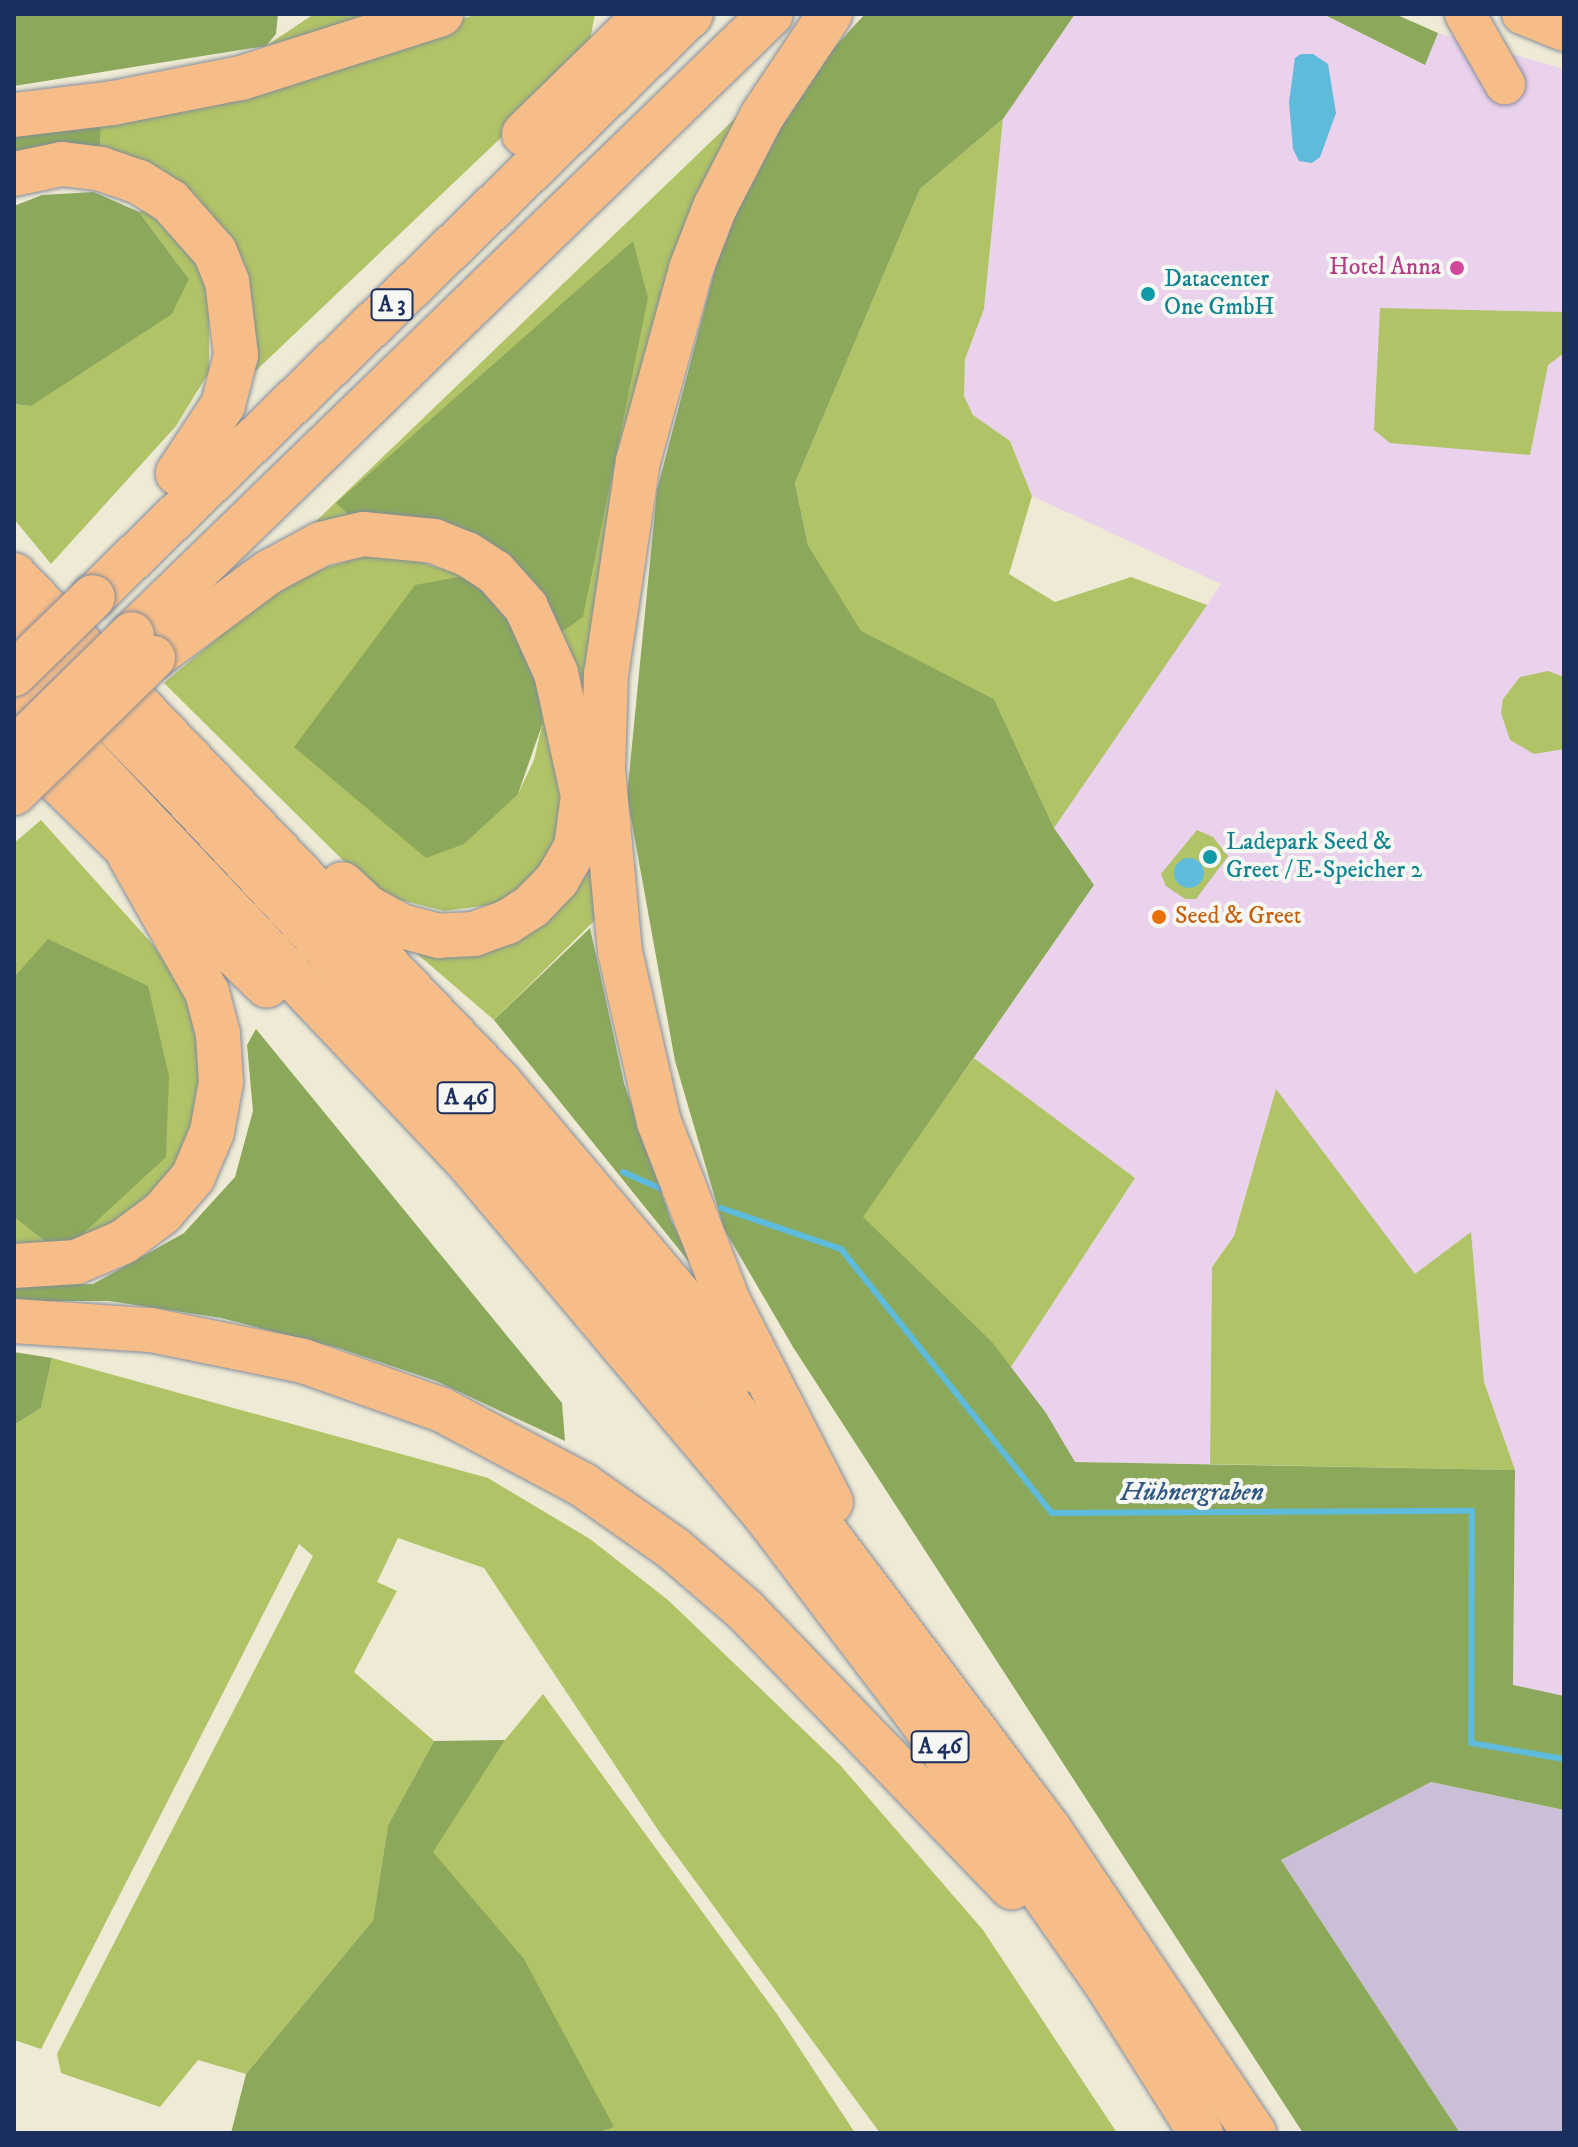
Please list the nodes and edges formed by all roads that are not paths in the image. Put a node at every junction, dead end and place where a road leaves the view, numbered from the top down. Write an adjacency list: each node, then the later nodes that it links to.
1 (441, 14): 8 (highway)
2 (647, 14): 10 (highway)
3 (691, 14): 12 (highway, A 3)
4 (771, 14): 15 (highway, A 3)
5 (830, 14): 26 (highway)
6 (1465, 14): 7 (main road)
7 (1505, 84)
8 (14, 115)
9 (14, 174): 10 (highway)
10 (178, 473): 12 (highway)
11 (14, 575): 21 (highway)
12 (83, 586): 14 (highway); 16 (highway, A 3, bridge)
13 (14, 621): 27 (highway, A 46)
14 (14, 632)
15 (142, 646): 19 (highway, A 3, bridge); 20 (highway, bridge); 21 (highway)
16 (14, 674)
17 (14, 682): 23 (highway, A 46)
18 (14, 737): 22 (highway)
19 (14, 750)
20 (14, 793)
21 (241, 810): 26 (highway)
22 (130, 856): 23 (highway); 24 (highway)
23 (397, 1087): 28 (highway, A 46)
24 (14, 1266)
25 (14, 1321): 28 (highway)
26 (799, 1441): 27 (highway)
27 (883, 1604): 30 (highway, A 46)
28 (1106, 1983): 29 (highway, A 46)
29 (1201, 2133)
30 (1254, 2133)

